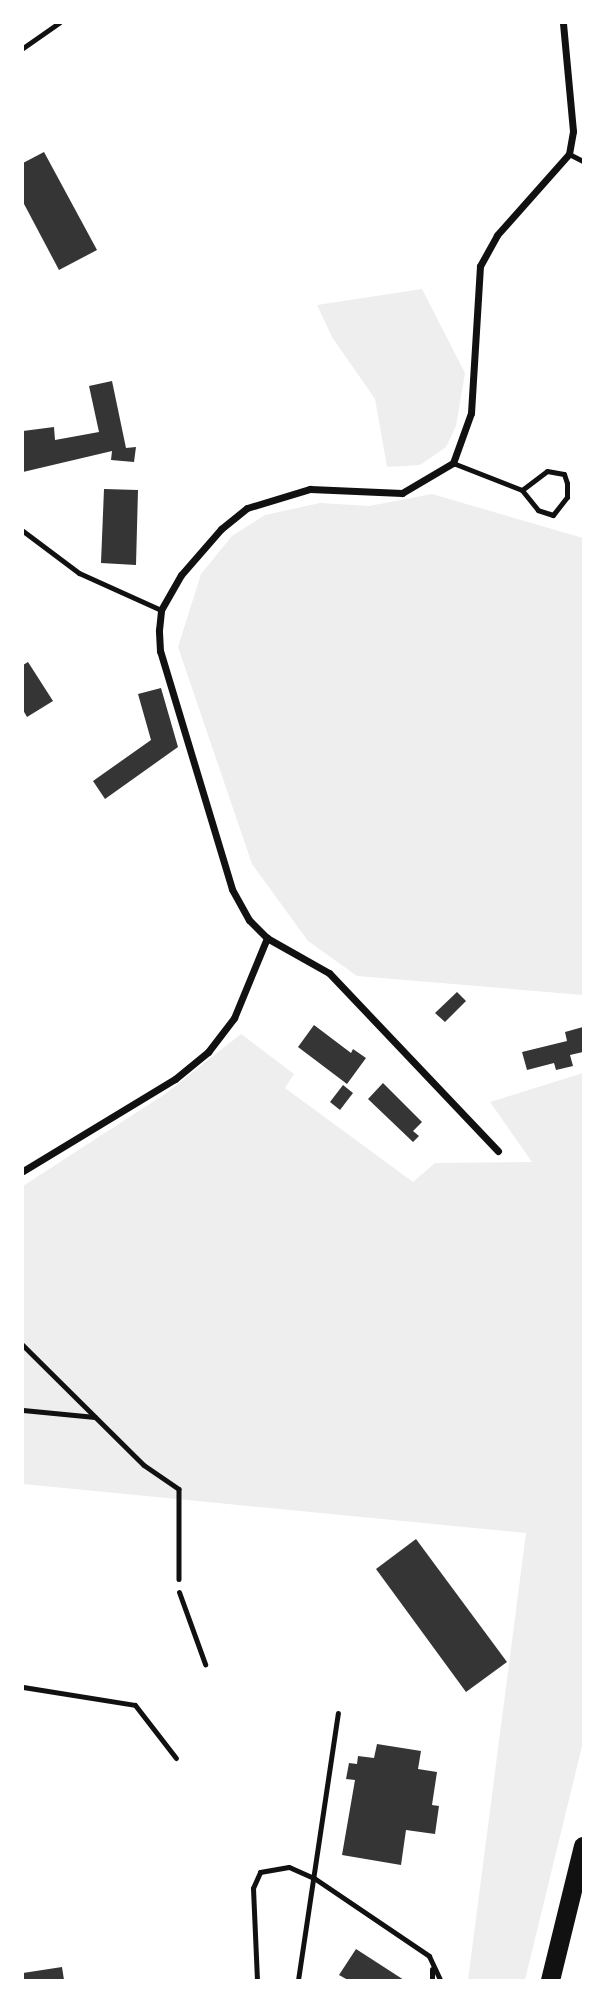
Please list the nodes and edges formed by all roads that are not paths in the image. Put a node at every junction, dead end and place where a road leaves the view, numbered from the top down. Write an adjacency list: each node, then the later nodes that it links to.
1 (563, 23): 2 (street)
2 (569, 154): 3 (lane); 4 (street)
3 (583, 161)
4 (453, 463): 5 (lane); 7 (street)
5 (522, 490): 5 (lane)
6 (23, 531): 7 (lane)
7 (161, 610): 8 (street)
8 (267, 938): 9 (street); 10 (street)
9 (498, 1151)
10 (23, 1171)
11 (179, 1592): 12 (lane)
12 (205, 1664)
13 (23, 1687): 15 (lane)
14 (338, 1713): 17 (lane)
15 (176, 1758)
16 (583, 1846): 23 (highway)
17 (314, 1878): 18 (lane); 19 (lane); 20 (lane)
18 (429, 1956): 21 (lane); 22 (lane)
19 (257, 1980)
20 (298, 1980)
21 (432, 1980)
22 (440, 1980)
23 (550, 1980)

